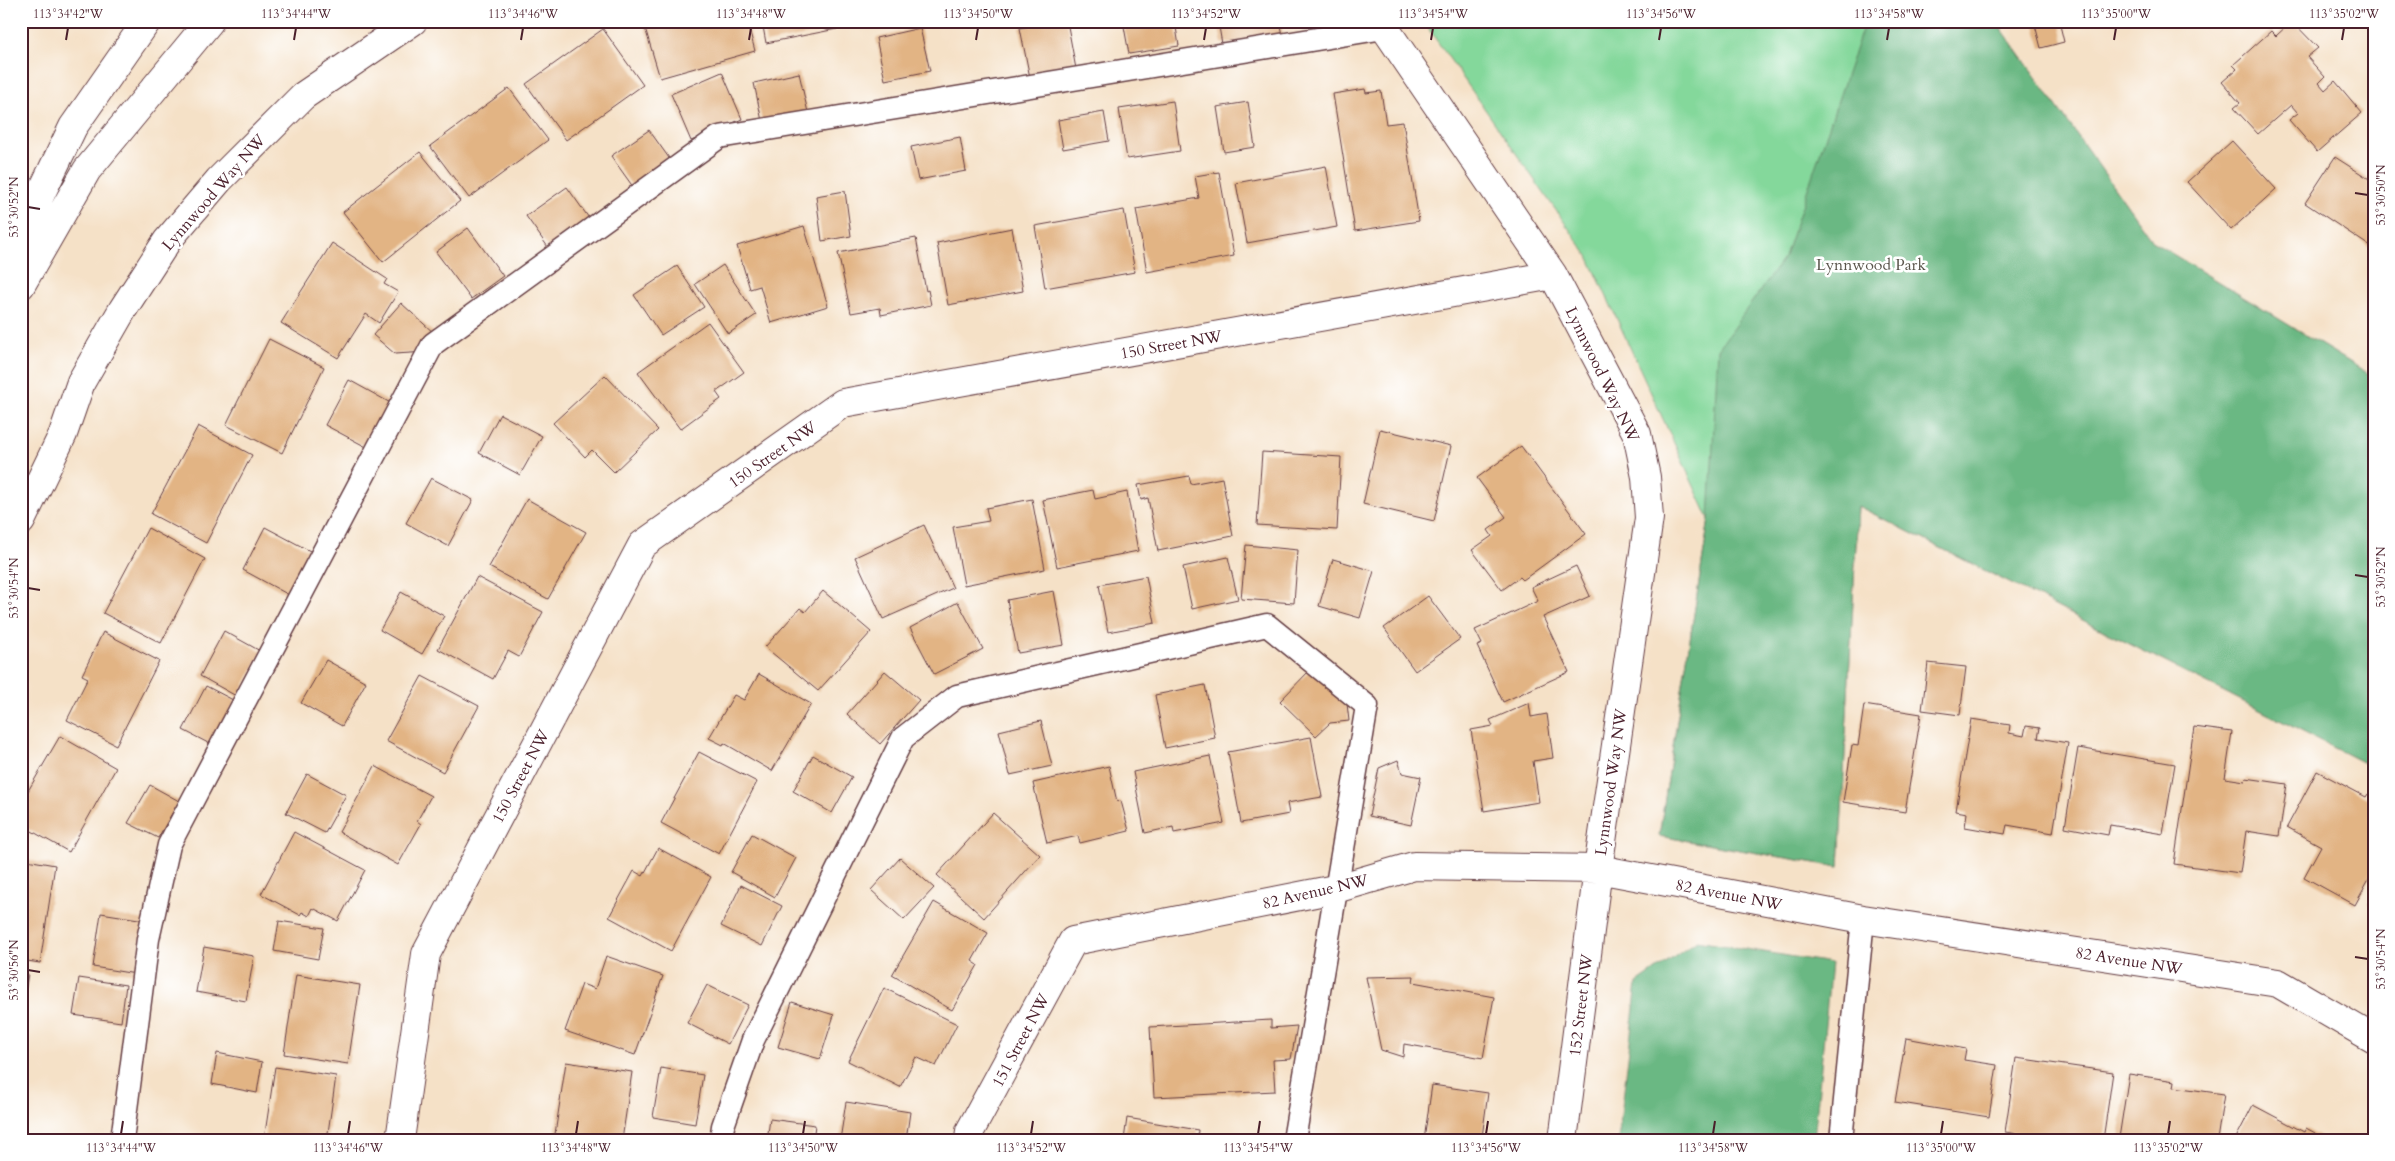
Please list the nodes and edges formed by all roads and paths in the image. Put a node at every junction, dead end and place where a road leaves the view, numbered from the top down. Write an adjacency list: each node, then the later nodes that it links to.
1 (147, 21): 5 (main road)
2 (210, 21): 7 (main road)
3 (413, 21): 8 (main road, Lynnwood Way NW)
4 (1382, 25): 6 (main road, Lynnwood Way NW); 14 (lane)
5 (21, 235)
6 (1553, 275): 9 (main road, Lynnwood Way NW); 15 (main road, 150 Street NW)
7 (21, 285)
8 (21, 521)
9 (1598, 869): 10 (main road, 82 Avenue NW); 11 (main road, 82 Avenue NW); 19 (main road, 152 Street NW)
10 (1335, 890): 12 (main road, 82 Avenue NW); 16 (lane); 18 (lane)
11 (1863, 919): 13 (main road, 82 Avenue NW); 20 (lane)
12 (1073, 941): 17 (main road, 151 Street NW)
13 (2374, 1039)
14 (122, 1140)
15 (400, 1140)
16 (721, 1140)
17 (968, 1140)
18 (1294, 1140)
19 (1563, 1140)
20 (1841, 1140)

